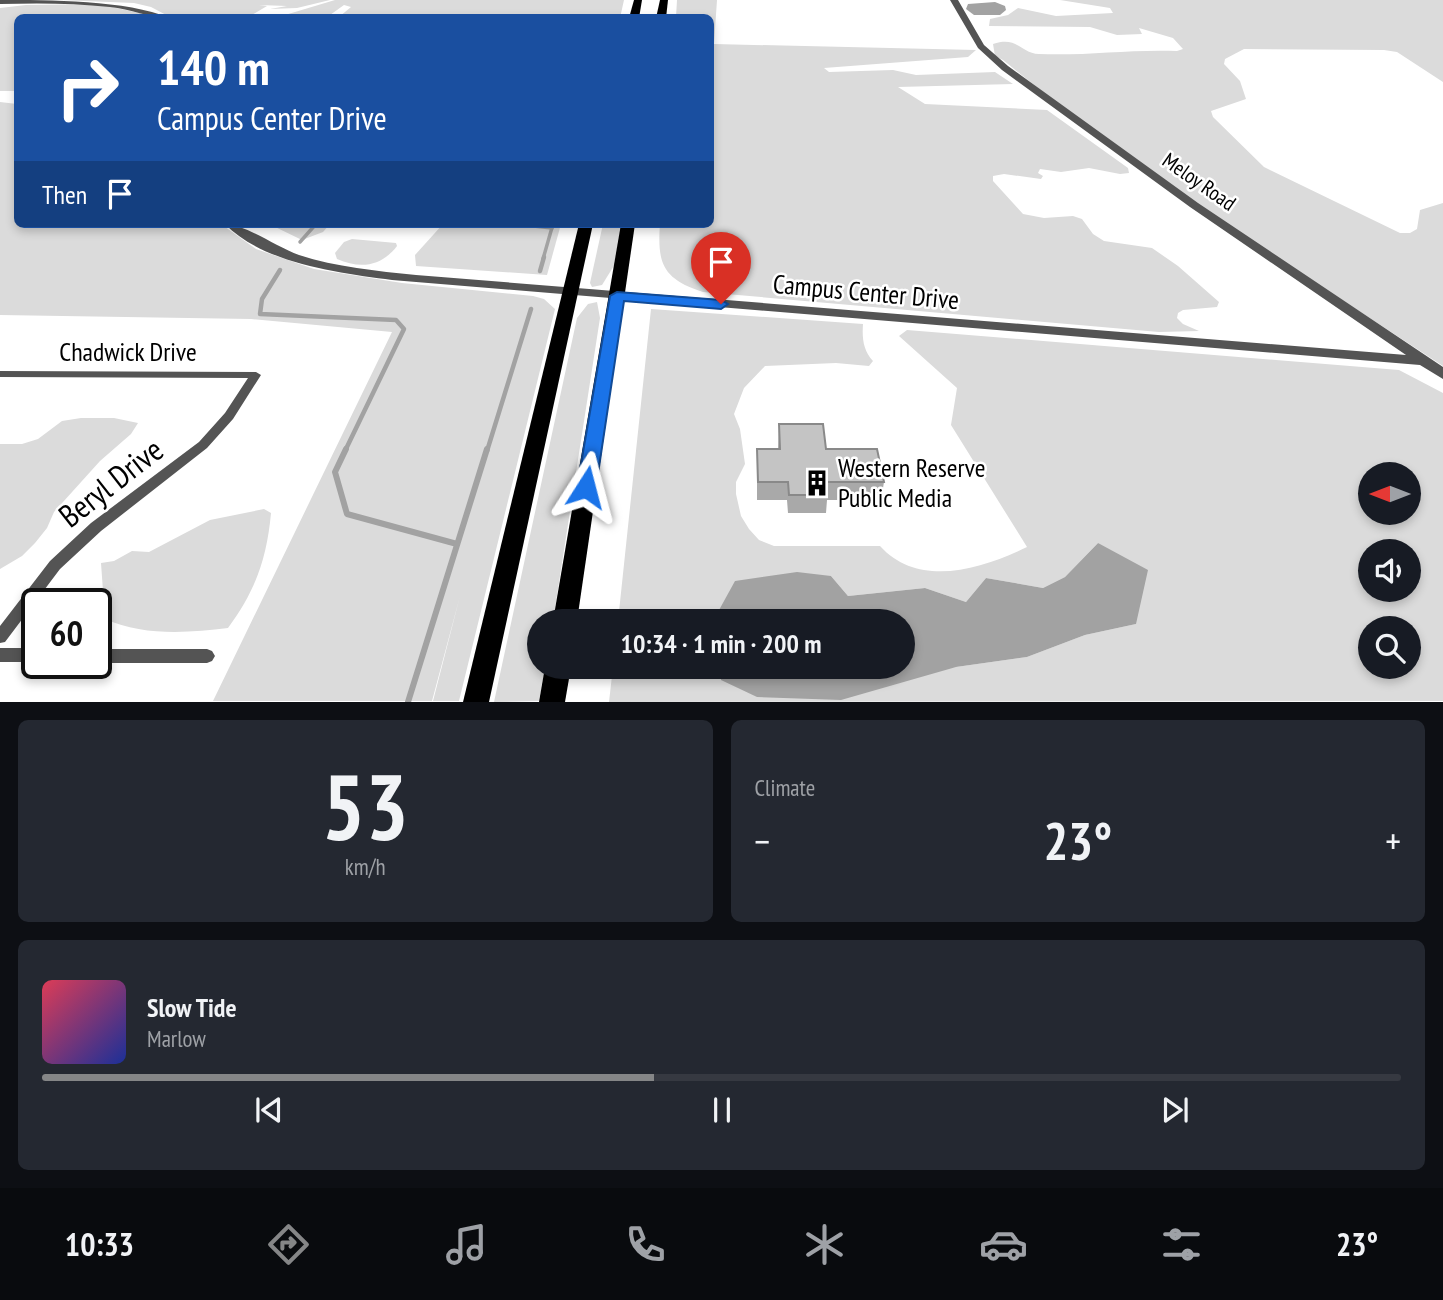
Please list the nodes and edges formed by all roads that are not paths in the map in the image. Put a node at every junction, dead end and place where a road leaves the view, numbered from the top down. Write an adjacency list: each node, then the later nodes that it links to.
1 (954, 0): 9 (street, Meloy Road)
2 (4, 3): 3 (street)
3 (159, 14)
4 (237, 228): 7 (street, Campus Center Drive)
5 (585, 228): 7 (main road)
6 (627, 228): 8 (main road)
7 (571, 292): 8 (street, Campus Center Drive); 20 (main road)
8 (617, 296): 9 (street, Campus Center Drive); 13 (main road)
9 (1423, 361): 11 (street, Meloy Road)
10 (0, 374): 12 (street, Chadwick Drive)
11 (1443, 374)
12 (256, 375): 14 (street, Beryl Drive)
13 (567, 609)
14 (0, 637)
15 (0, 655): 16 (street)
16 (21, 655)
17 (112, 656): 18 (street)
18 (206, 656)
19 (556, 679): 21 (main road)
20 (476, 702)
21 (552, 702)

